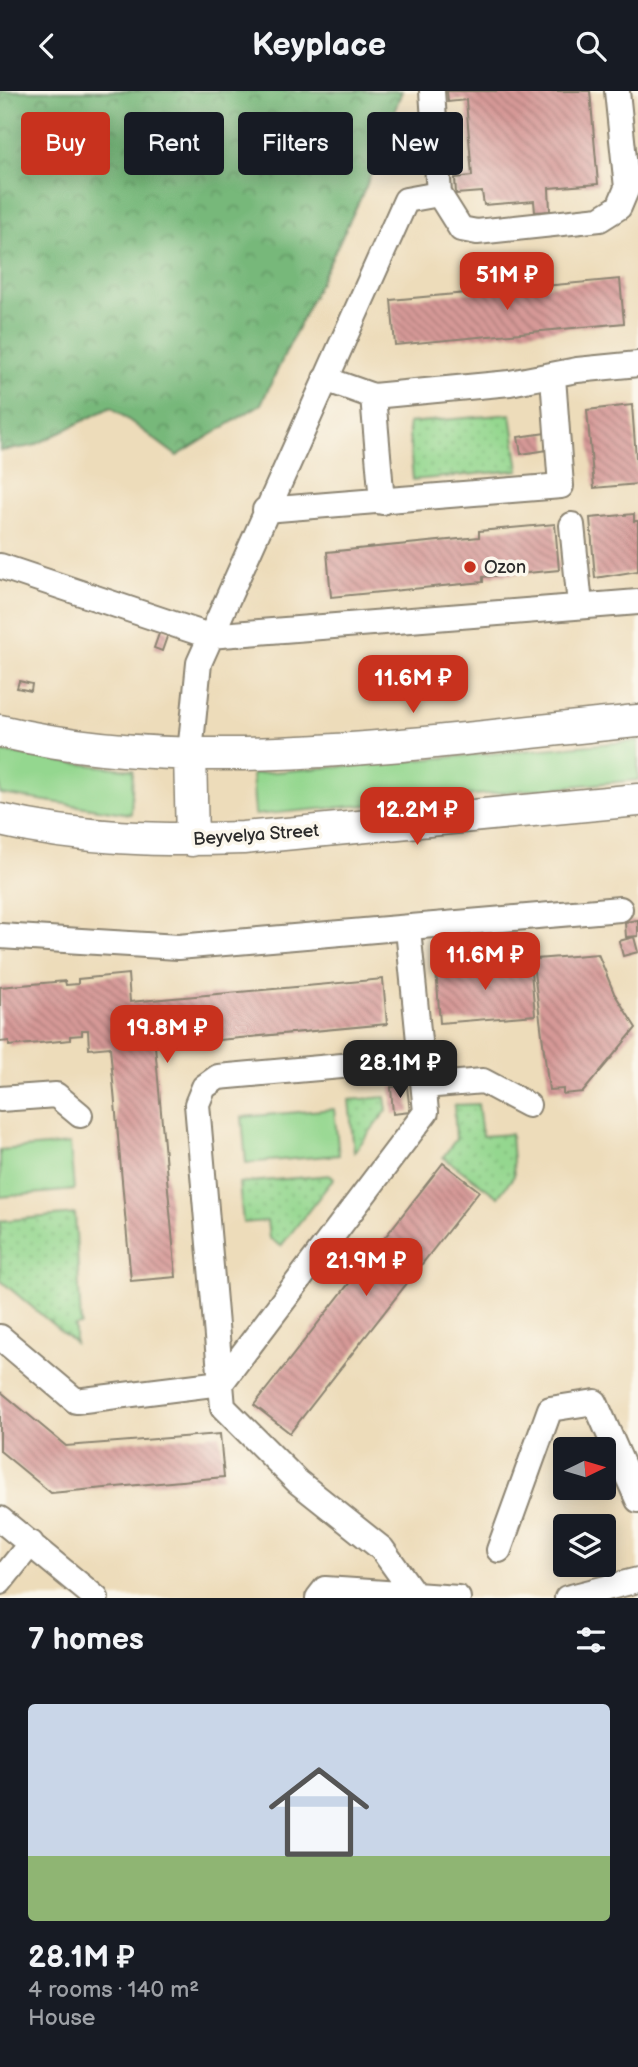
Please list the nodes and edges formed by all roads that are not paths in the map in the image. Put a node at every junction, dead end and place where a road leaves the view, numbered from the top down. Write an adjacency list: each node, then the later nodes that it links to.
1 (432, 91): 3 (lane)
2 (617, 91): 3 (lane)
3 (439, 194): 6 (lane)
4 (638, 363): 5 (lane)
5 (553, 377): 7 (lane); 8 (lane)
6 (325, 379): 7 (lane); 9 (lane)
7 (373, 395): 8 (lane)
8 (382, 502): 9 (lane)
9 (265, 510): 14 (lane)
10 (572, 525): 13 (lane)
11 (0, 566): 14 (lane)
12 (638, 602): 13 (lane)
13 (580, 605): 14 (lane)
14 (209, 636): 17 (lane)
15 (638, 721): 17 (main road)
16 (0, 731): 17 (main road)
17 (190, 753): 20 (main road)
18 (638, 800): 20 (main road, Beyvelya Street)
19 (0, 820): 20 (main road, Beyvelya Street)
20 (192, 840)
21 (620, 909): 22 (lane)
22 (408, 929): 23 (lane); 24 (lane)
23 (0, 936)
24 (421, 1059): 25 (lane); 30 (lane)
25 (424, 1086): 27 (lane); 30 (lane)
26 (0, 1099): 28 (lane)
27 (528, 1105)
28 (80, 1115)
29 (0, 1337): 30 (lane)
30 (221, 1383): 37 (lane)
31 (638, 1500): 34 (lane)
32 (0, 1519): 33 (lane)
33 (31, 1543): 36 (lane); 38 (lane)
34 (499, 1550)
35 (638, 1580): 41 (lane)
36 (0, 1582)
37 (415, 1595): 39 (lane); 40 (lane)
38 (96, 1598)
39 (318, 1598)
40 (458, 1598)
41 (567, 1598)

